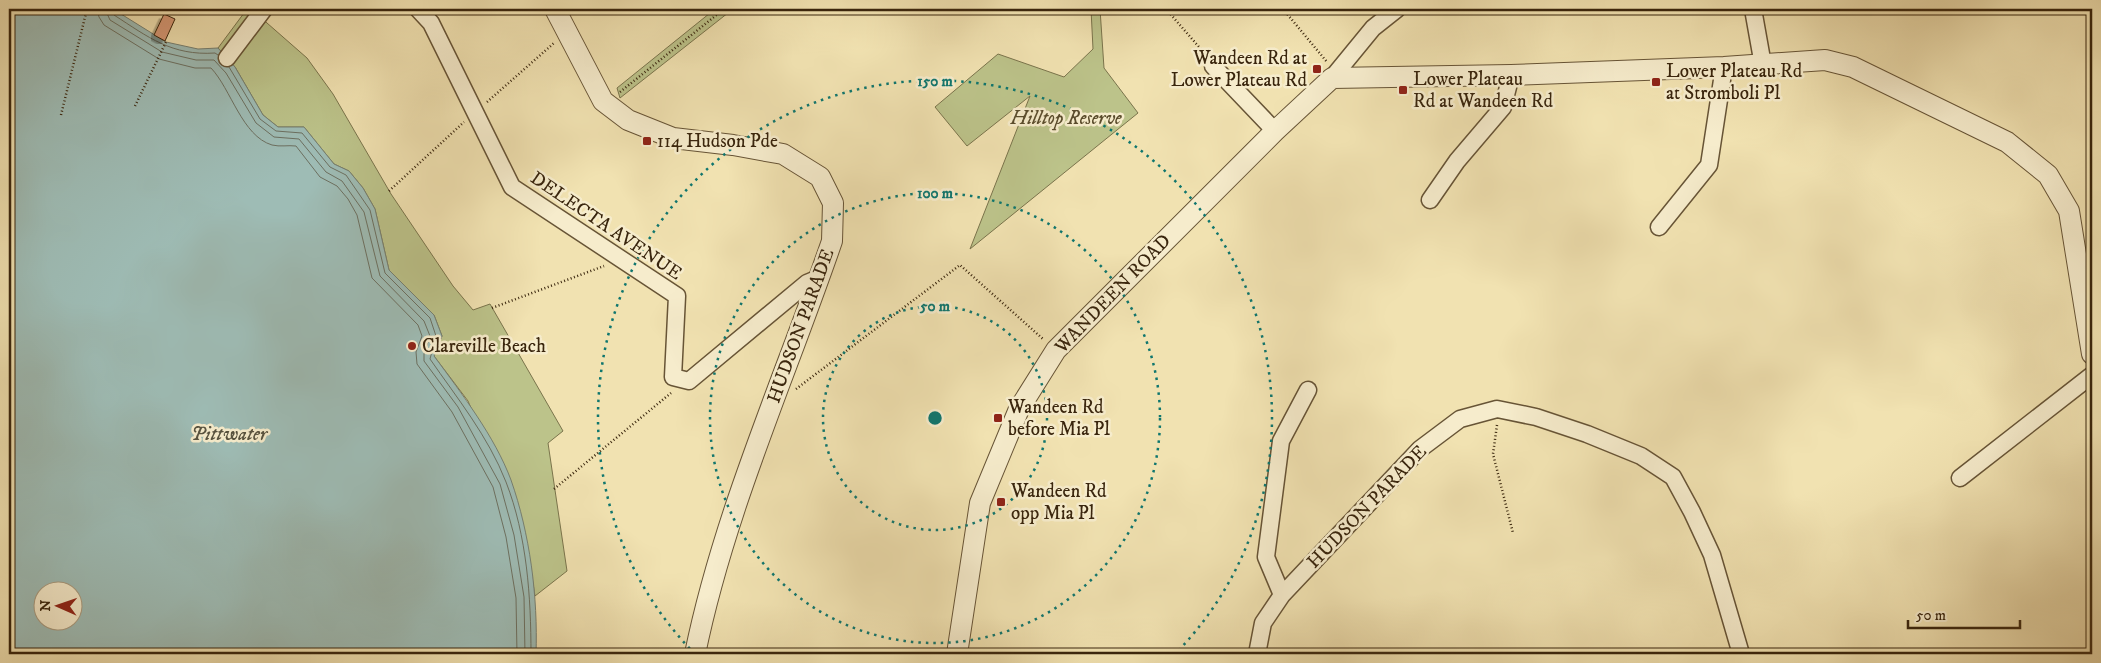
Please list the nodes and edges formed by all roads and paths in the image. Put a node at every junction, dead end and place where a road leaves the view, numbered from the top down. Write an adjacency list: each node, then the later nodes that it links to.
1 (87, 9): 19 (path)
2 (264, 9): 11 (street)
3 (418, 9): 23 (street, DELECTA AVENUE)
4 (555, 9): 17 (street, HUDSON PARADE)
5 (724, 9): 17 (path)
6 (1166, 9): 13 (path)
7 (1284, 9): 15 (path)
8 (1397, 9): 15 (street, WANDEEN ROAD)
9 (1753, 9): 12 (street)
10 (166, 42): 18 (path)
11 (227, 58)
12 (1763, 65): 14 (street); 27 (street)
13 (1214, 66): 20 (street)
14 (1724, 67): 16 (street); 22 (street)
15 (1335, 75): 16 (street); 20 (street, WANDEEN ROAD)
16 (1511, 75): 21 (street)
17 (604, 101): 24 (street, HUDSON PARADE)
18 (135, 106)
19 (61, 115)
20 (1275, 131): 26 (street, WANDEEN ROAD)
21 (1430, 200)
22 (1659, 227)
23 (622, 260): 25 (path); 29 (street, DELECTA AVENUE)
24 (819, 278): 29 (street); 37 (street, HUDSON PARADE)
25 (492, 308)
26 (1056, 350): 30 (path); 38 (street, WANDEEN ROAD)
27 (2092, 354)
28 (2092, 375): 33 (street)
29 (678, 379): 34 (path)
30 (795, 390)
31 (1308, 390): 36 (street)
32 (1499, 409): 35 (path); 36 (street, HUDSON PARADE); 40 (street, HUDSON PARADE)
33 (1960, 478)
34 (554, 489)
35 (1513, 533)
36 (1282, 595): 39 (street, HUDSON PARADE)
37 (695, 654)
38 (957, 654)
39 (1257, 654)
40 (1741, 654)

